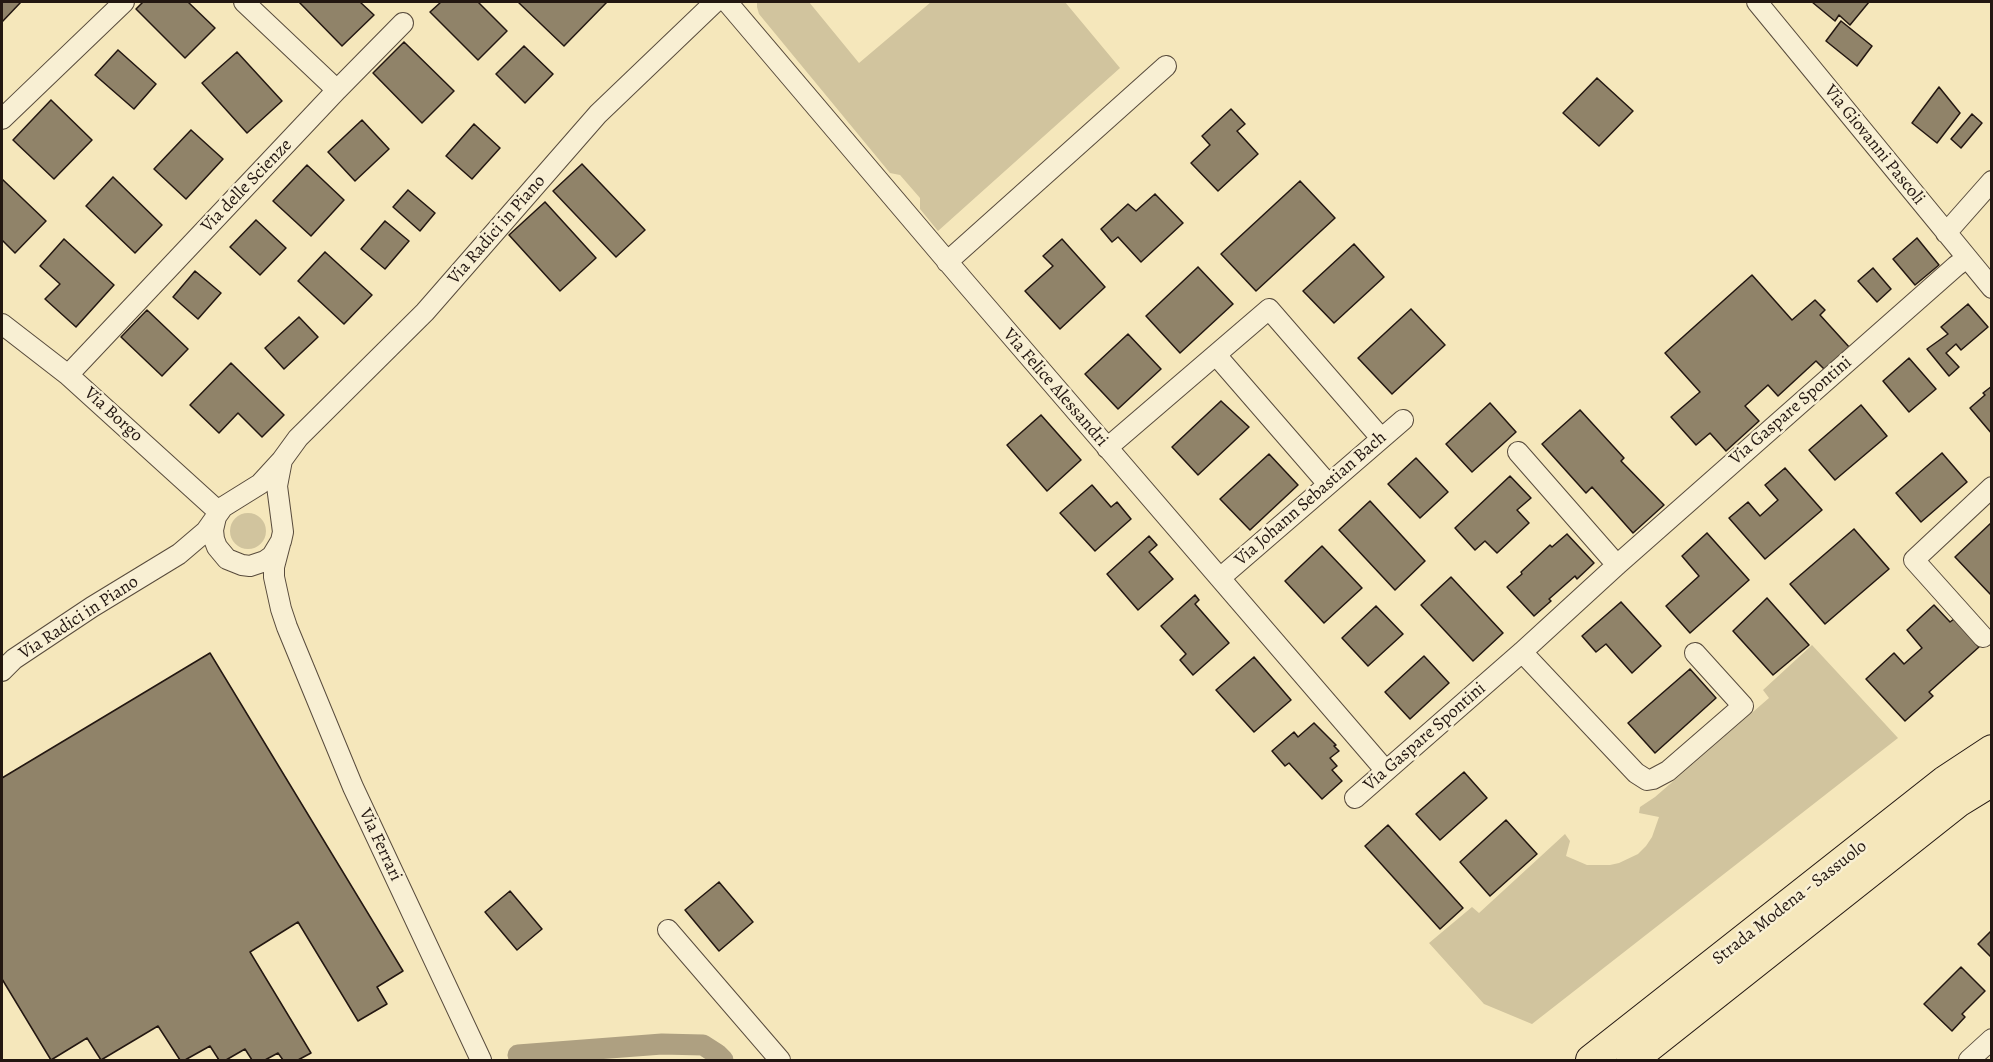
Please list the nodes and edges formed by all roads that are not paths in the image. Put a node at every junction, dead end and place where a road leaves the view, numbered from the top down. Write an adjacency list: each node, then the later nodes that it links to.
1 (124, 2): 9 (street)
2 (244, 2): 8 (street)
3 (715, 2): 22 (street, Via Radici in Piano)
4 (727, 2): 13 (street, Via Felice Alessandri)
5 (1757, 2): 11 (street, Via Giovanni Pascoli)
6 (403, 23): 8 (street, Via delle Scienze)
7 (1166, 66): 13 (street)
8 (337, 90): 17 (street, Via delle Scienze)
9 (2, 119)
10 (1992, 181): 11 (street)
11 (1946, 233): 12 (street, Via Giovanni Pascoli)
12 (1966, 258): 14 (street, Via Giovanni Pascoli); 29 (street, Via Gaspare Spontini)
13 (947, 262): 20 (street, Via Felice Alessandri)
14 (1992, 288)
15 (2, 324): 17 (street, Via Borgo)
16 (1216, 355): 19 (street); 20 (street); 23 (street)
17 (68, 375): 25 (street, Via Borgo)
18 (1403, 420): 19 (street, Via Johann Sebastian Bach)
19 (1381, 438): 23 (street, Via Johann Sebastian Bach)
20 (1107, 448): 31 (street, Via Felice Alessandri)
21 (1518, 453): 29 (street)
22 (282, 460): 25 (street, Via Radici in Piano); 26 (street, Via Radici in Piano)
23 (1328, 484): 31 (street, Via Johann Sebastian Bach)
24 (1992, 487): 33 (street)
25 (223, 510): 26 (street); 28 (street); 30 (street, Via Radici in Piano)
26 (282, 524): 27 (street, Via Radici in Piano)
27 (280, 544): 28 (street, Via Radici in Piano); 32 (street, Via Ferrari)
28 (233, 561): 30 (street, Via Radici in Piano); 32 (street, Via Ferrari)
29 (1617, 565): 34 (street, Via Gaspare Spontini)
30 (158, 568): 36 (street, Via Radici in Piano)
31 (1220, 578): 38 (street, Via Felice Alessandri)
32 (287, 627): 43 (street, Via Ferrari)
33 (1983, 637)
34 (1522, 652): 35 (street); 38 (street, Via Gaspare Spontini)
35 (1695, 653)
36 (2, 670)
37 (1992, 750): 45 (highway, Strada Modena - Sassuolo)
38 (1386, 771): 40 (street, Via Gaspare Spontini)
39 (1992, 781): 46 (highway, Strada Modena - Sassuolo)
40 (1355, 798)
41 (668, 930): 44 (street)
42 (1992, 1039): 47 (street)
43 (481, 1060)
44 (780, 1060)
45 (1591, 1060)
46 (1632, 1060)
47 (1969, 1060)

